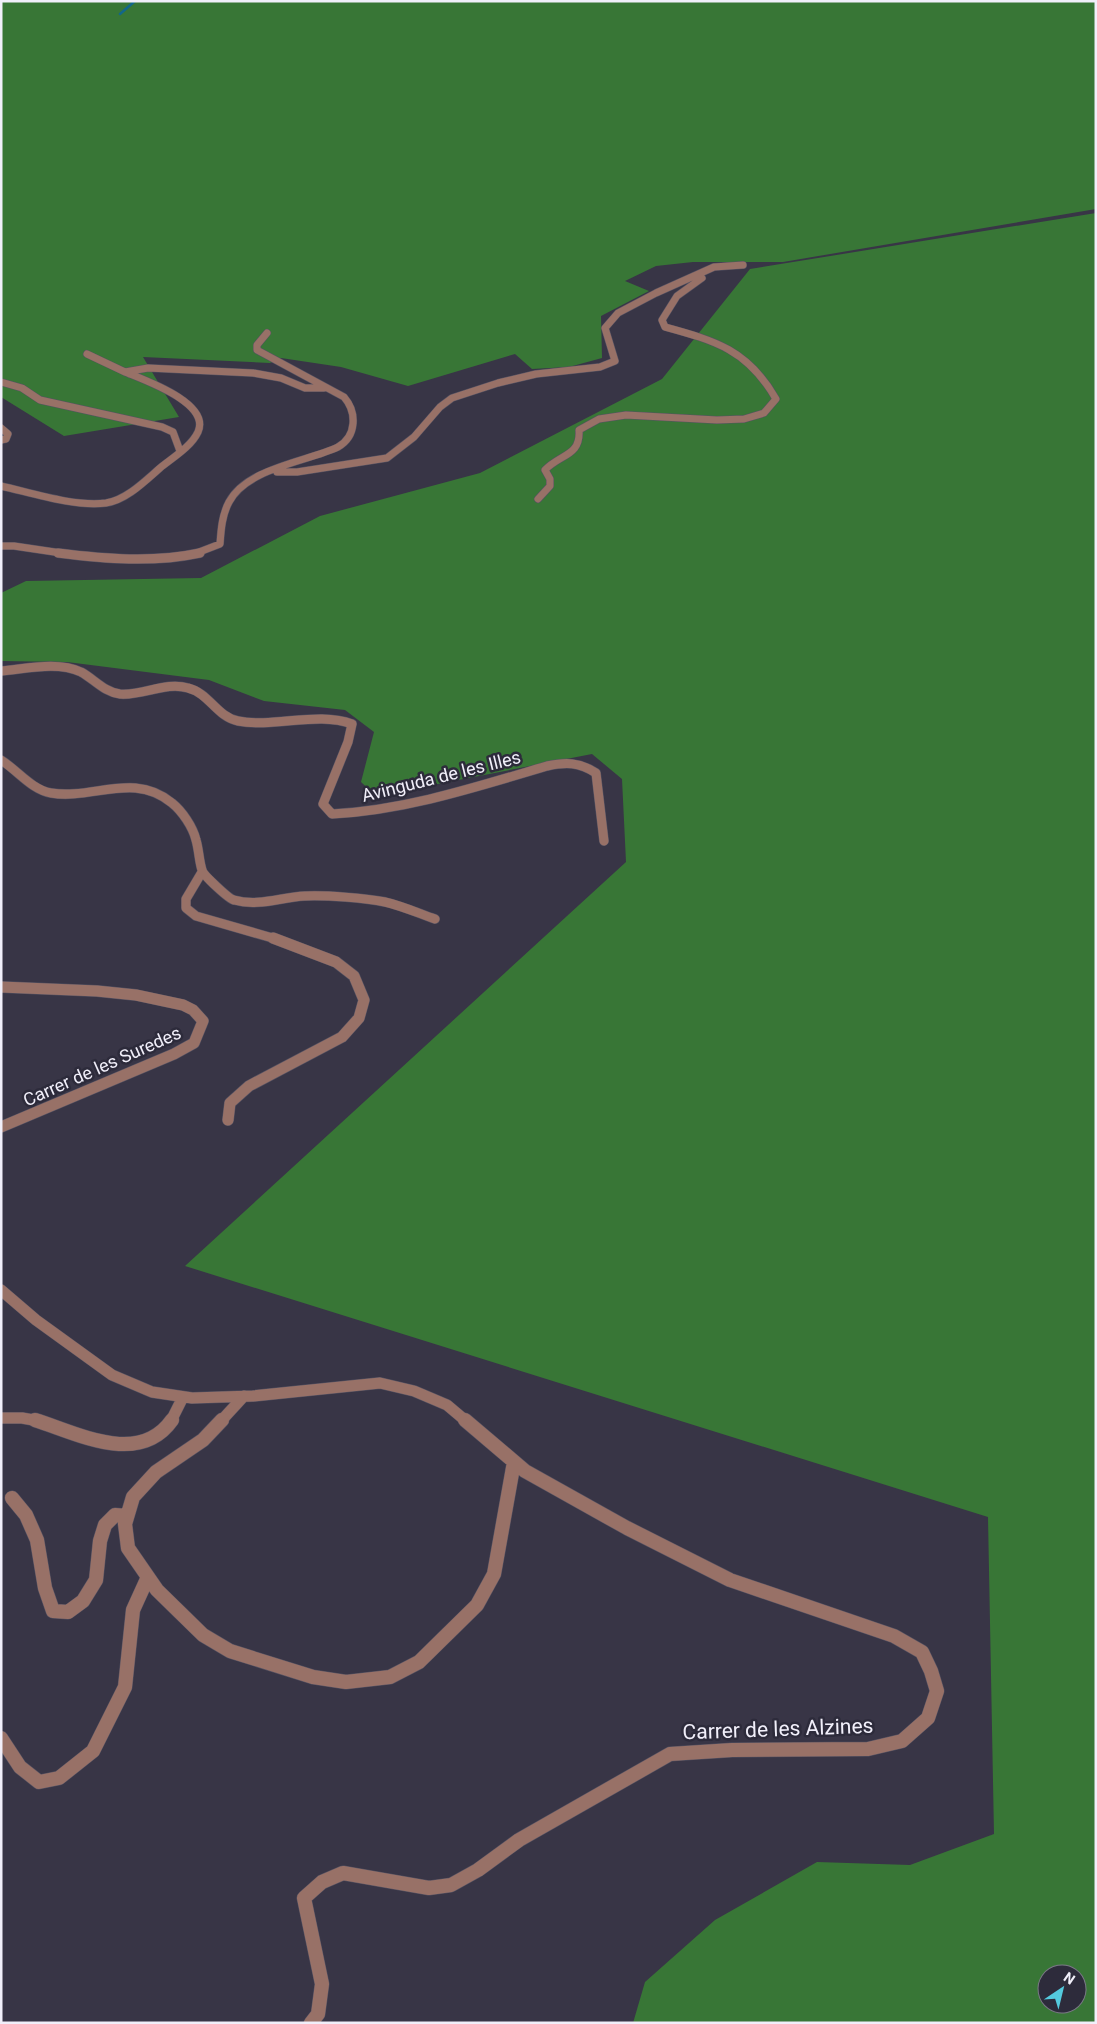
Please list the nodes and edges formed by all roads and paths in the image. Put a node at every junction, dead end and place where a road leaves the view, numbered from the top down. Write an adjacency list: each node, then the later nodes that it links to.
1 (743, 265): 2 (street)
2 (707, 271): 11 (street); 13 (street)
3 (267, 333): 7 (street)
4 (87, 354): 5 (street)
5 (126, 372): 7 (street); 10 (street)
6 (1, 382): 10 (street)
7 (327, 388): 11 (street)
8 (1, 428): 9 (street)
9 (1, 440)
10 (180, 450): 12 (street)
11 (271, 472): 14 (street)
12 (1, 486)
13 (538, 498)
14 (1, 546)
15 (1, 671): 17 (street, Avinguda de les Illes)
16 (1, 760): 18 (street)
17 (604, 841)
18 (202, 872): 19 (street); 21 (street)
19 (435, 919)
20 (1, 987): 22 (street, Carrer de les Suredes)
21 (228, 1120)
22 (1, 1127)
23 (1, 1290): 25 (street)
24 (244, 1396): 25 (street); 27 (street); 29 (street)
25 (183, 1397): 26 (street)
26 (1, 1418)
27 (514, 1462): 30 (street); 32 (street, Carrer de les Alzines)
28 (12, 1498): 29 (street)
29 (128, 1516): 30 (street)
30 (148, 1577): 31 (street)
31 (1, 1738)
32 (311, 2023)

